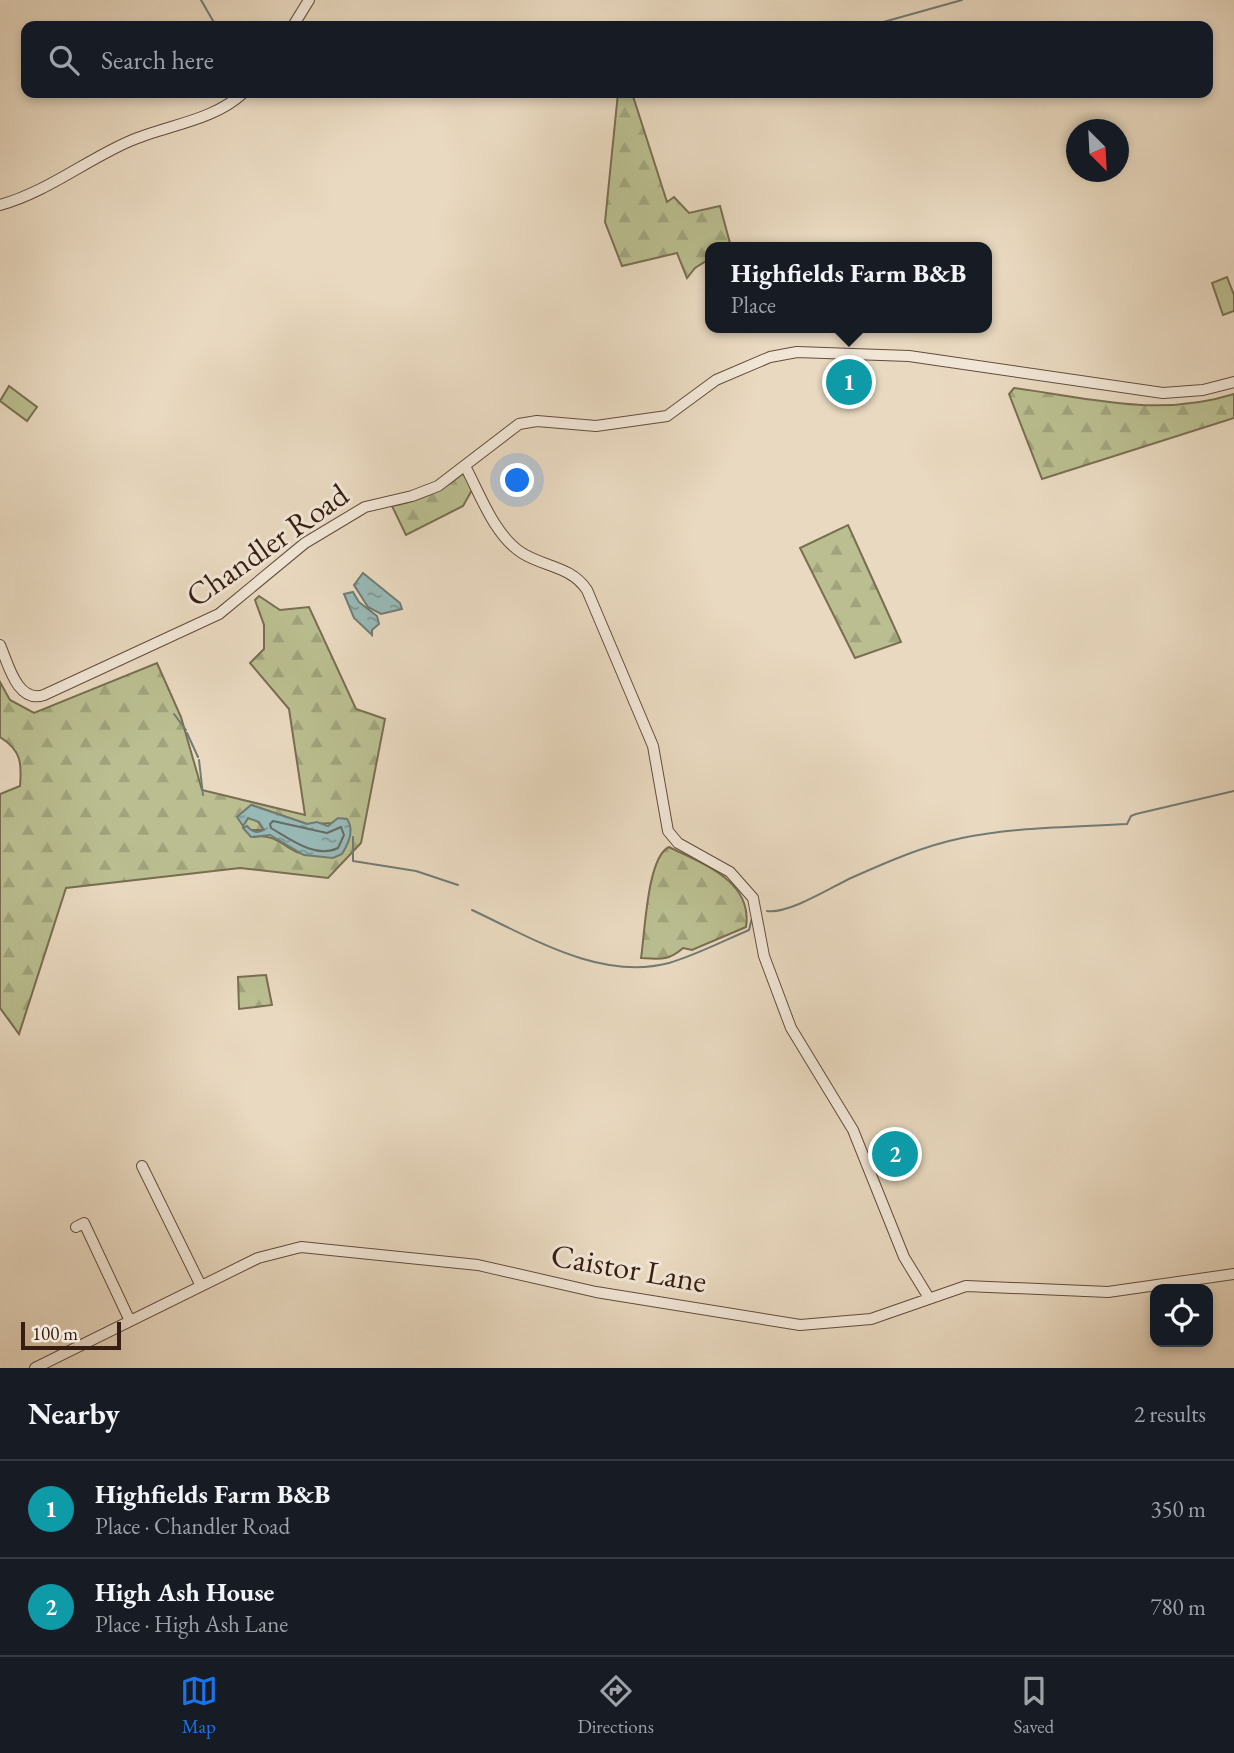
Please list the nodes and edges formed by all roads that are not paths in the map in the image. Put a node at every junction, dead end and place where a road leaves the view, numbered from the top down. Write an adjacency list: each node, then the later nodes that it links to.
1 (309, 0): 2 (street)
2 (296, 21)
3 (236, 98): 4 (street)
4 (0, 205)
5 (1234, 383): 6 (street, Chandler Road)
6 (465, 466): 7 (street, Chandler Road); 12 (street)
7 (0, 645)
8 (142, 1166): 11 (street)
9 (84, 1223): 13 (street)
10 (1234, 1274): 12 (street, Caistor Lane)
11 (201, 1286): 12 (street, Caistor Lane); 13 (street, Caistor Lane)
12 (929, 1298)
13 (130, 1321): 14 (street, Caistor Lane)
14 (35, 1368)

